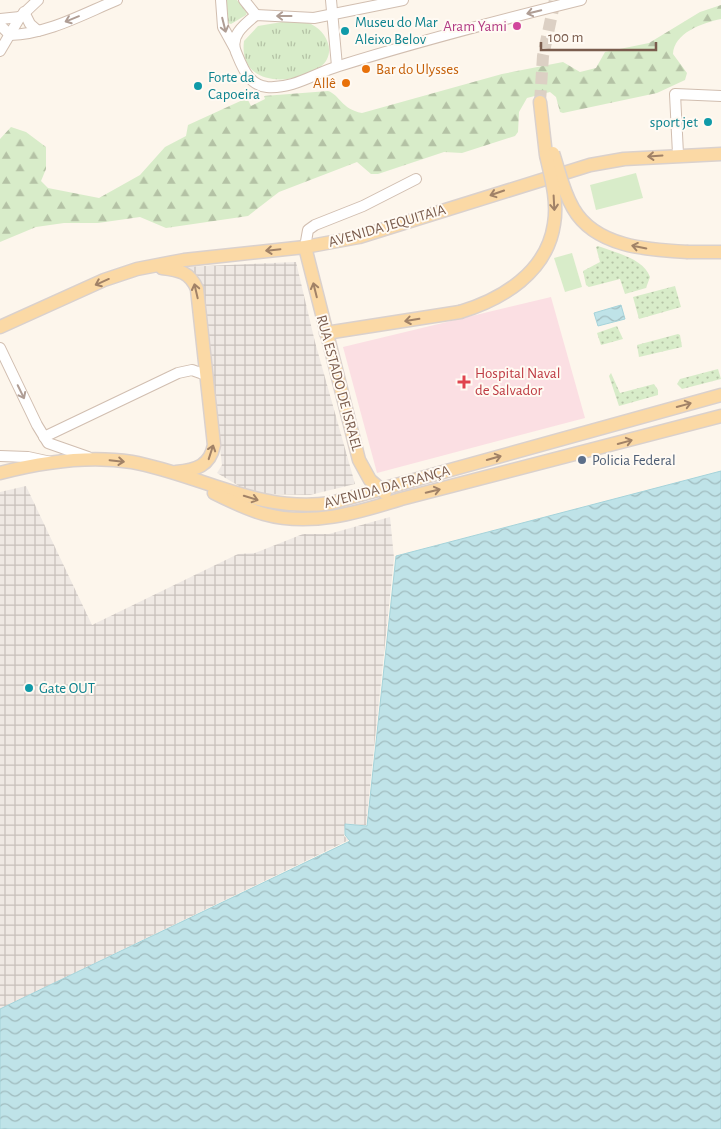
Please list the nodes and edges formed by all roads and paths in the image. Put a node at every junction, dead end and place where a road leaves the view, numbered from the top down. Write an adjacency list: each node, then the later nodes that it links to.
1 (38, 0): 10 (street)
2 (220, 0): 16 (street, one-way to 16)
3 (244, 0): 11 (street)
4 (254, 0): 11 (street)
5 (331, 0): 9 (street)
6 (403, 0): 9 (street)
7 (582, 0): 18 (street, one-way to 18)
8 (120, 1): 14 (street, one-way to 14)
9 (332, 13): 11 (street, one-way to 11); 18 (street)
10 (22, 14): 12 (street); 14 (street); 15 (street)
11 (256, 15): 16 (street)
12 (0, 19)
13 (0, 25): 15 (street)
14 (38, 31): 15 (street)
15 (10, 35): 17 (street)
16 (234, 47): 18 (street)
17 (0, 52)
18 (337, 66)
19 (721, 96): 22 (street)
20 (540, 102): 21 (main road)
21 (549, 154): 26 (main road, one-way to 21, bridge); 29 (main road, one-way to 29, bridge)
22 (678, 154): 23 (main road, AVENIDA JEQUITAIA); 25 (main road, AVENIDA JEQUITAIA, one-way to 25)
23 (721, 154)
24 (416, 179): 25 (street)
25 (305, 247): 27 (main road, AVENIDA JEQUITAIA, one-way to 27); 29 (main road, RUA ESTADO DE ISRAEL, one-way to 25)
26 (721, 252)
27 (148, 267): 28 (main road, AVENIDA JEQUITAIA, one-way to 28); 31 (main road, one-way to 27)
28 (0, 327)
29 (326, 333): 40 (main road, RUA ESTADO DE ISRAEL)
30 (0, 348): 34 (street, one-way to 34)
31 (206, 375): 34 (street); 38 (main road, one-way to 31)
32 (721, 395): 40 (main road, AVENIDA DA FRANÇA, one-way to 32)
33 (721, 416): 41 (main road, AVENIDA DA FRANÇA, one-way to 33)
34 (44, 437): 36 (street)
35 (0, 456): 37 (street)
36 (96, 459): 37 (main road); 38 (main road, one-way to 38)
37 (54, 463): 39 (main road)
38 (171, 472): 40 (main road, AVENIDA DA FRANÇA, one-way to 40); 41 (main road, AVENIDA DA FRANÇA)
39 (0, 473)
40 (380, 490): 41 (main road, RUA ESTADO DE ISRAEL)
41 (401, 499)

